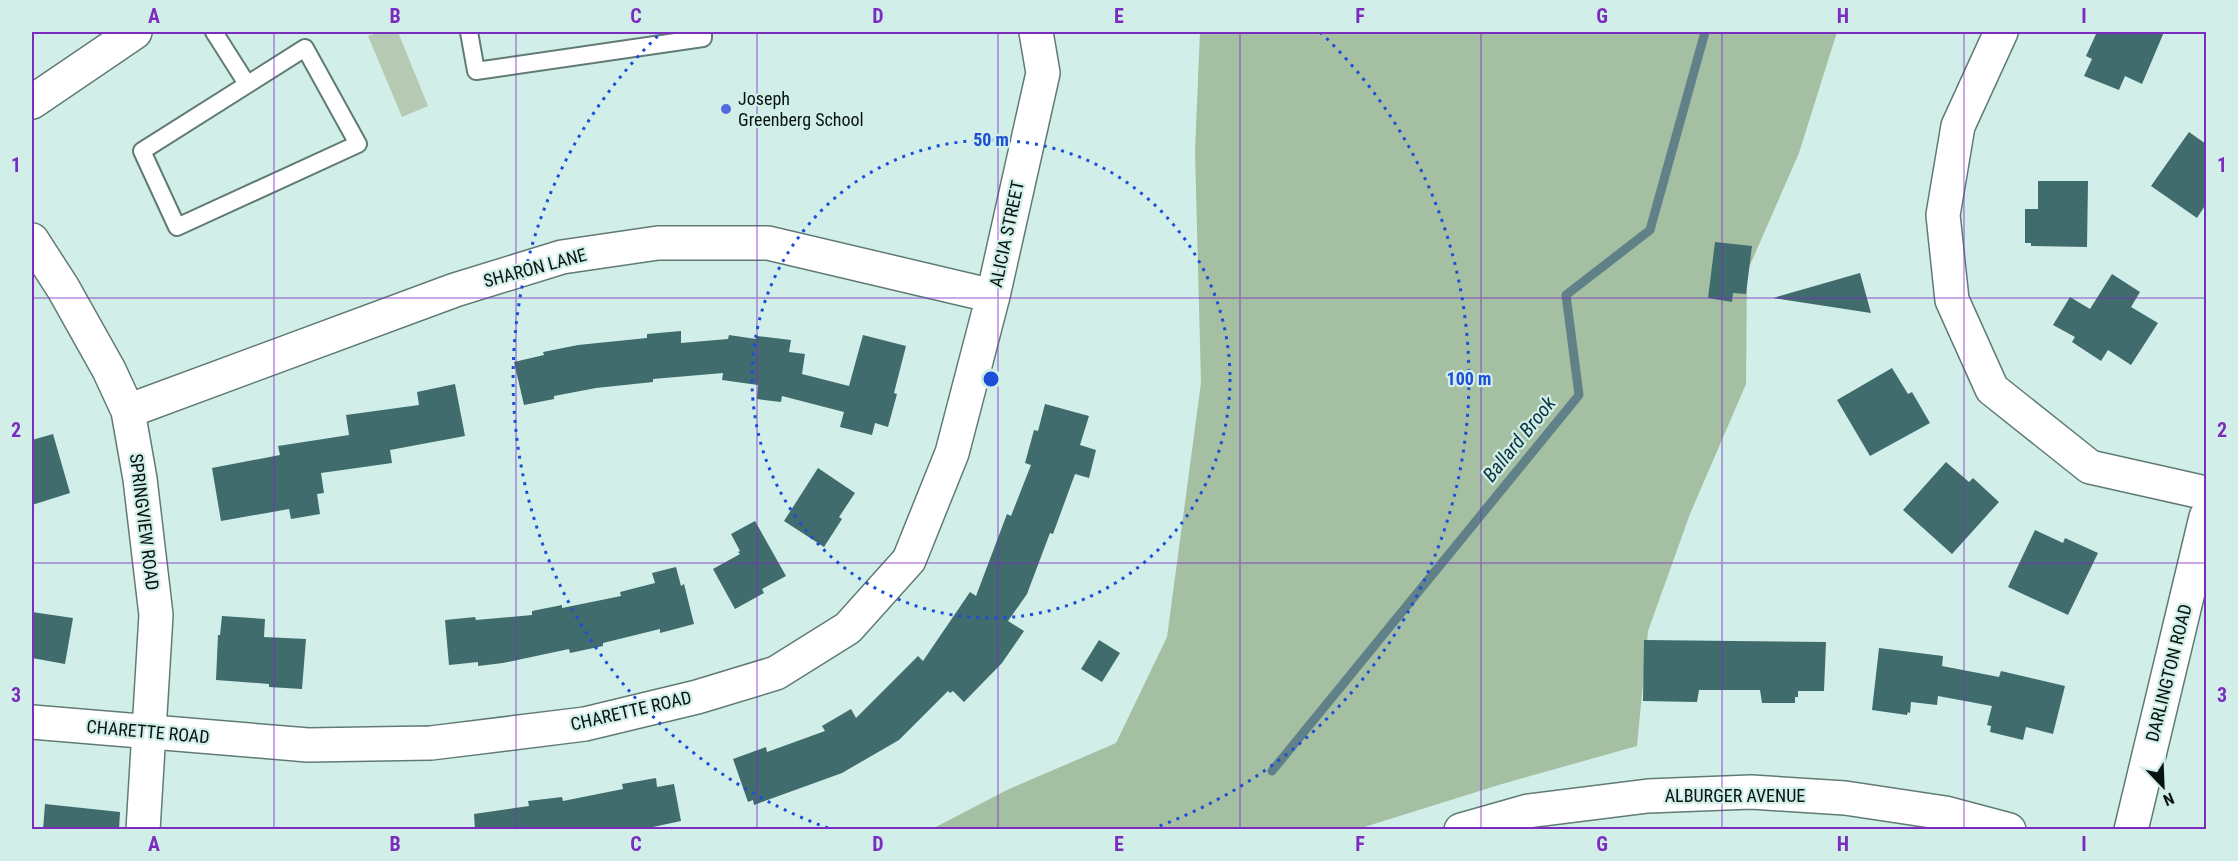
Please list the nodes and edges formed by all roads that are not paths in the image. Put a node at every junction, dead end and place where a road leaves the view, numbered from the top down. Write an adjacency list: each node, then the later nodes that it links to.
1 (135, 32): 8 (street)
2 (214, 32): 7 (lane)
3 (469, 32): 4 (lane)
4 (703, 32)
5 (1036, 32): 10 (street, ALICIA STREET)
6 (2001, 32): 12 (street)
7 (247, 84): 7 (lane)
8 (32, 102)
9 (32, 240): 11 (street, SPRINGVIEW ROAD)
10 (993, 296): 11 (street, SHARON LANE); 15 (street, CHARETTE ROAD)
11 (128, 411): 15 (street, SPRINGVIEW ROAD)
12 (2206, 493)
13 (2206, 518): 19 (street, DARLINGTON ROAD)
14 (32, 722): 15 (street, CHARETTE ROAD)
15 (148, 733): 16 (street, SPRINGVIEW ROAD)
16 (143, 830)
17 (1461, 830): 18 (street, ALBURGER AVENUE)
18 (2009, 830)
19 (2131, 830)

